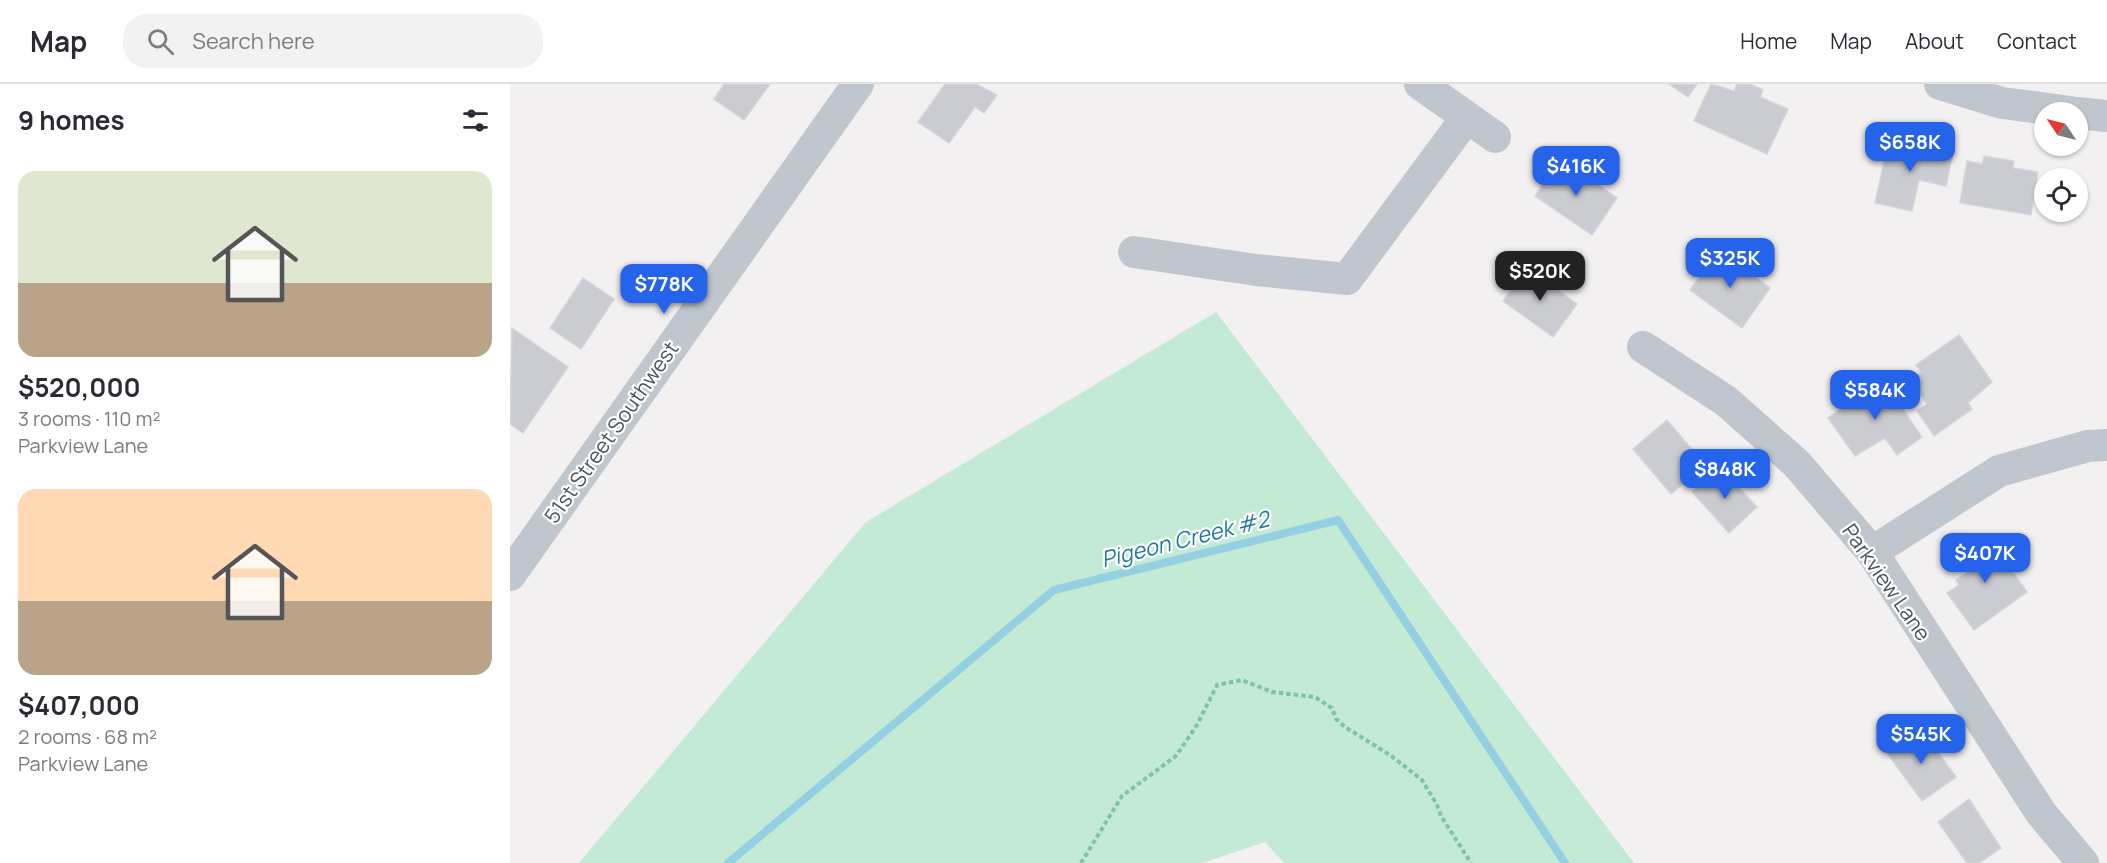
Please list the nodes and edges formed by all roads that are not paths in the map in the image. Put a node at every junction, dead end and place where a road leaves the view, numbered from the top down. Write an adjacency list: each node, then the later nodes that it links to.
1 (858, 84): 13 (street, 51st Street Southwest)
2 (1420, 84): 7 (street)
3 (1940, 84): 4 (street)
4 (2034, 107)
5 (2088, 114): 6 (street)
6 (2107, 116)
7 (1467, 117): 8 (street); 9 (street)
8 (1495, 137)
9 (1134, 252)
10 (1643, 347): 12 (street, Parkview Lane)
11 (2107, 445): 12 (street)
12 (1872, 552): 14 (street, Parkview Lane)
13 (510, 575)
14 (2083, 863)

